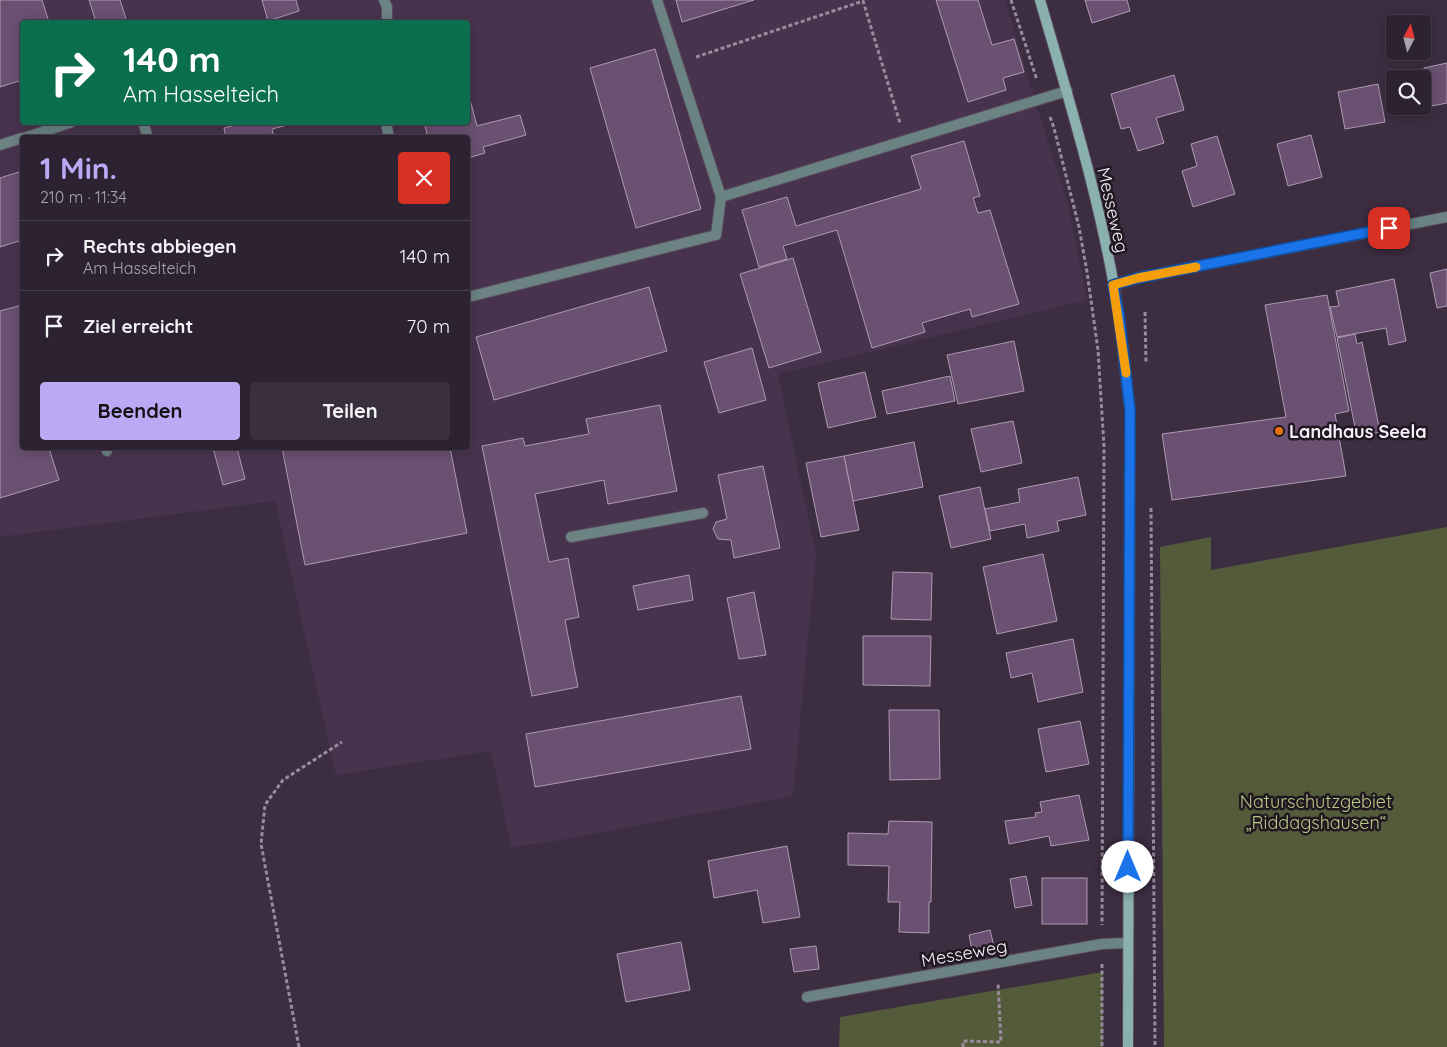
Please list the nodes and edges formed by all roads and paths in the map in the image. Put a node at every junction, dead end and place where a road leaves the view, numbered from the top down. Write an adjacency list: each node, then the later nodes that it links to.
1 (384, 0): 5 (street)
2 (657, 0): 6 (street)
3 (1011, 0): 8 (path)
4 (1040, 0): 7 (main road, Messeweg)
5 (387, 20)
6 (678, 63): 12 (path); 14 (street)
7 (1067, 91): 8 (street); 16 (main road, Messeweg)
8 (1042, 98): 12 (street); 23 (path)
9 (63, 125): 10 (street)
10 (32, 135)
11 (20, 139): 13 (street)
12 (905, 140): 14 (street)
13 (0, 145)
14 (721, 197): 17 (street)
15 (1447, 217): 16 (street)
16 (1113, 285): 22 (main road, Messeweg)
17 (470, 296)
18 (1151, 506): 30 (path)
19 (703, 513): 20 (street)
20 (571, 537)
21 (342, 742): 26 (path)
22 (1127, 943): 23 (street, Messeweg); 29 (main road, Messeweg)
23 (1102, 944): 24 (street, Messeweg); 28 (path)
24 (998, 964): 25 (street, Messeweg); 27 (path)
25 (808, 997)
26 (299, 1047)
27 (963, 1047)
28 (1102, 1047)
29 (1128, 1047)
30 (1156, 1047)

